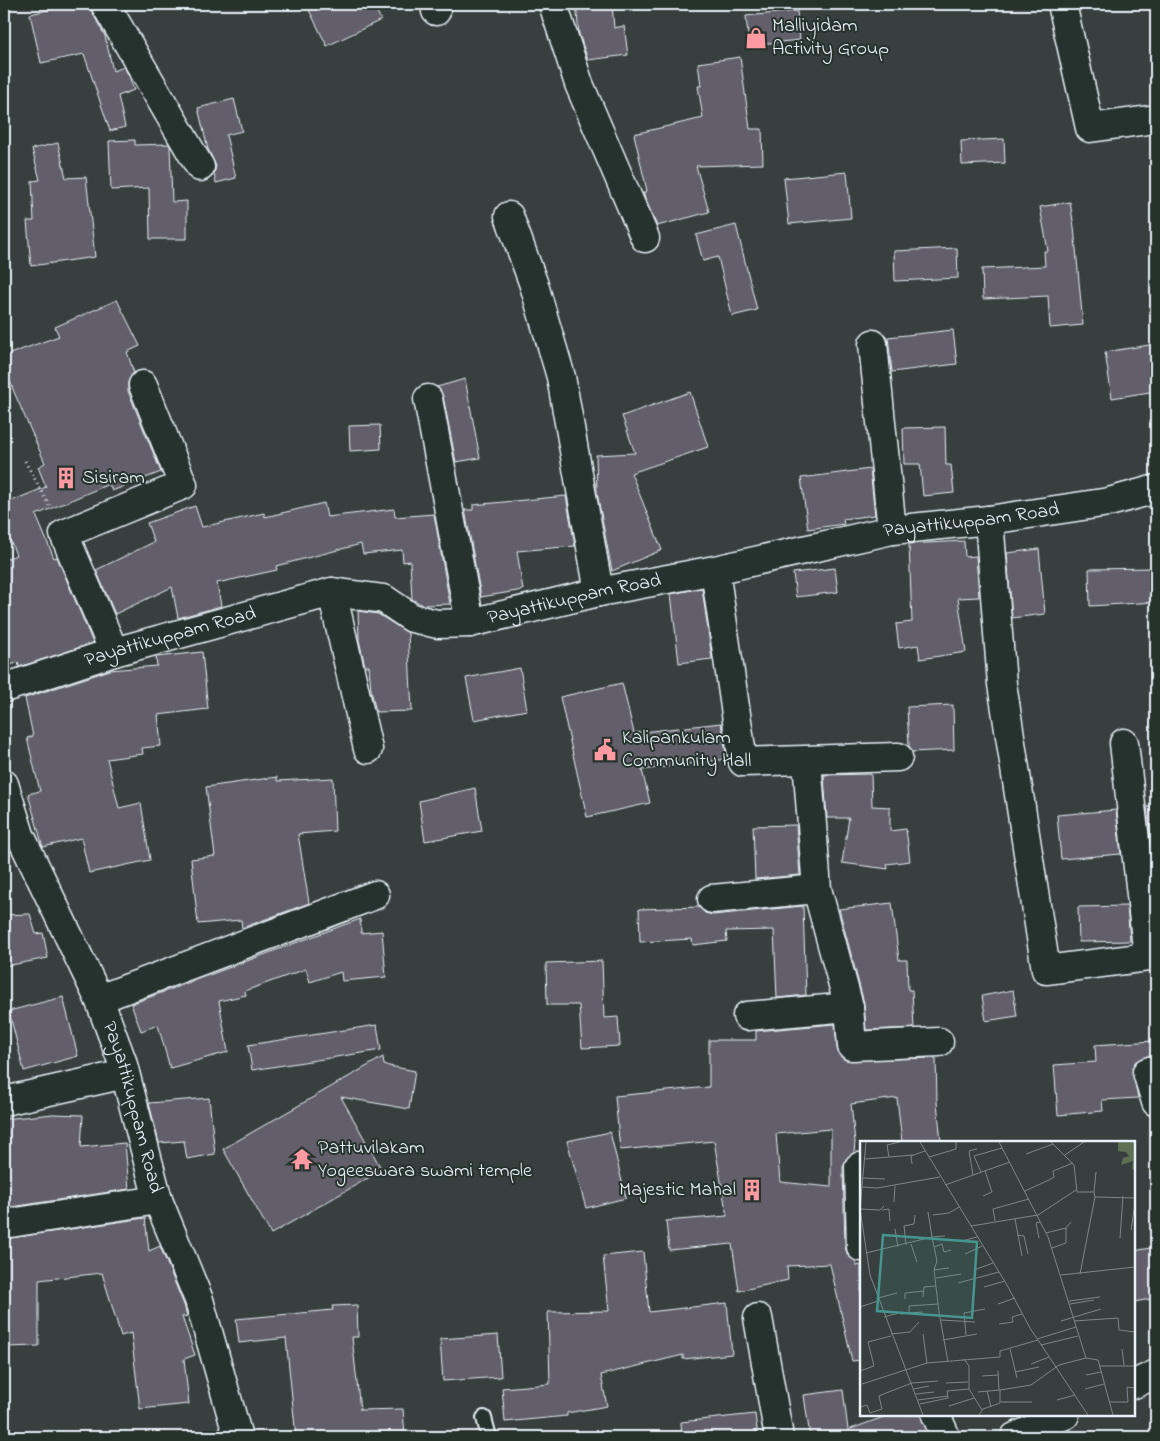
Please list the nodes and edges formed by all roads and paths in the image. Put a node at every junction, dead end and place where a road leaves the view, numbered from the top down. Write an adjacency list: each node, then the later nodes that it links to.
1 (105, 4): 5 (street)
2 (553, 4): 7 (street)
3 (1062, 4): 4 (street)
4 (1156, 118)
5 (200, 167)
6 (509, 216): 18 (street)
7 (645, 238)
8 (873, 344): 14 (street)
9 (143, 385): 15 (street)
10 (428, 399): 19 (street)
11 (25, 461): 15 (path)
12 (1156, 489): 13 (street, Payattikuppam Road)
13 (989, 520): 14 (street, Payattikuppam Road); 22 (street)
14 (892, 530): 16 (street, Payattikuppam Road)
15 (64, 534): 20 (street)
16 (715, 570): 18 (street, Payattikuppam Road); 25 (street)
17 (332, 592): 19 (street, Payattikuppam Road); 20 (street, Payattikuppam Road); 23 (street)
18 (599, 592): 19 (street, Payattikuppam Road)
19 (470, 623)
20 (114, 652): 21 (street, Payattikuppam Road)
21 (4, 688)
22 (1124, 743)
23 (368, 750)
24 (898, 757): 25 (street)
25 (807, 760): 27 (street)
26 (4, 784): 30 (street, Payattikuppam Road)
27 (817, 889): 29 (street); 31 (street)
28 (375, 895): 30 (street)
29 (712, 899)
30 (99, 999): 35 (street, Payattikuppam Road)
31 (849, 1007): 32 (street); 33 (street)
32 (747, 1016)
33 (939, 1042)
34 (1156, 1069): 37 (street)
35 (125, 1074): 36 (street); 39 (street, Payattikuppam Road)
36 (4, 1101)
37 (1156, 1102)
38 (859, 1167): 40 (street)
39 (158, 1200): 41 (street); 48 (street, Payattikuppam Road)
40 (860, 1207)
41 (4, 1224)
42 (758, 1318): 50 (street)
43 (1156, 1374): 44 (street)
44 (1135, 1384)
45 (936, 1416): 51 (street)
46 (1063, 1416): 52 (street)
47 (484, 1418): 49 (lane)
48 (238, 1437)
49 (489, 1437)
50 (778, 1437)
51 (946, 1437)
52 (1015, 1437)

